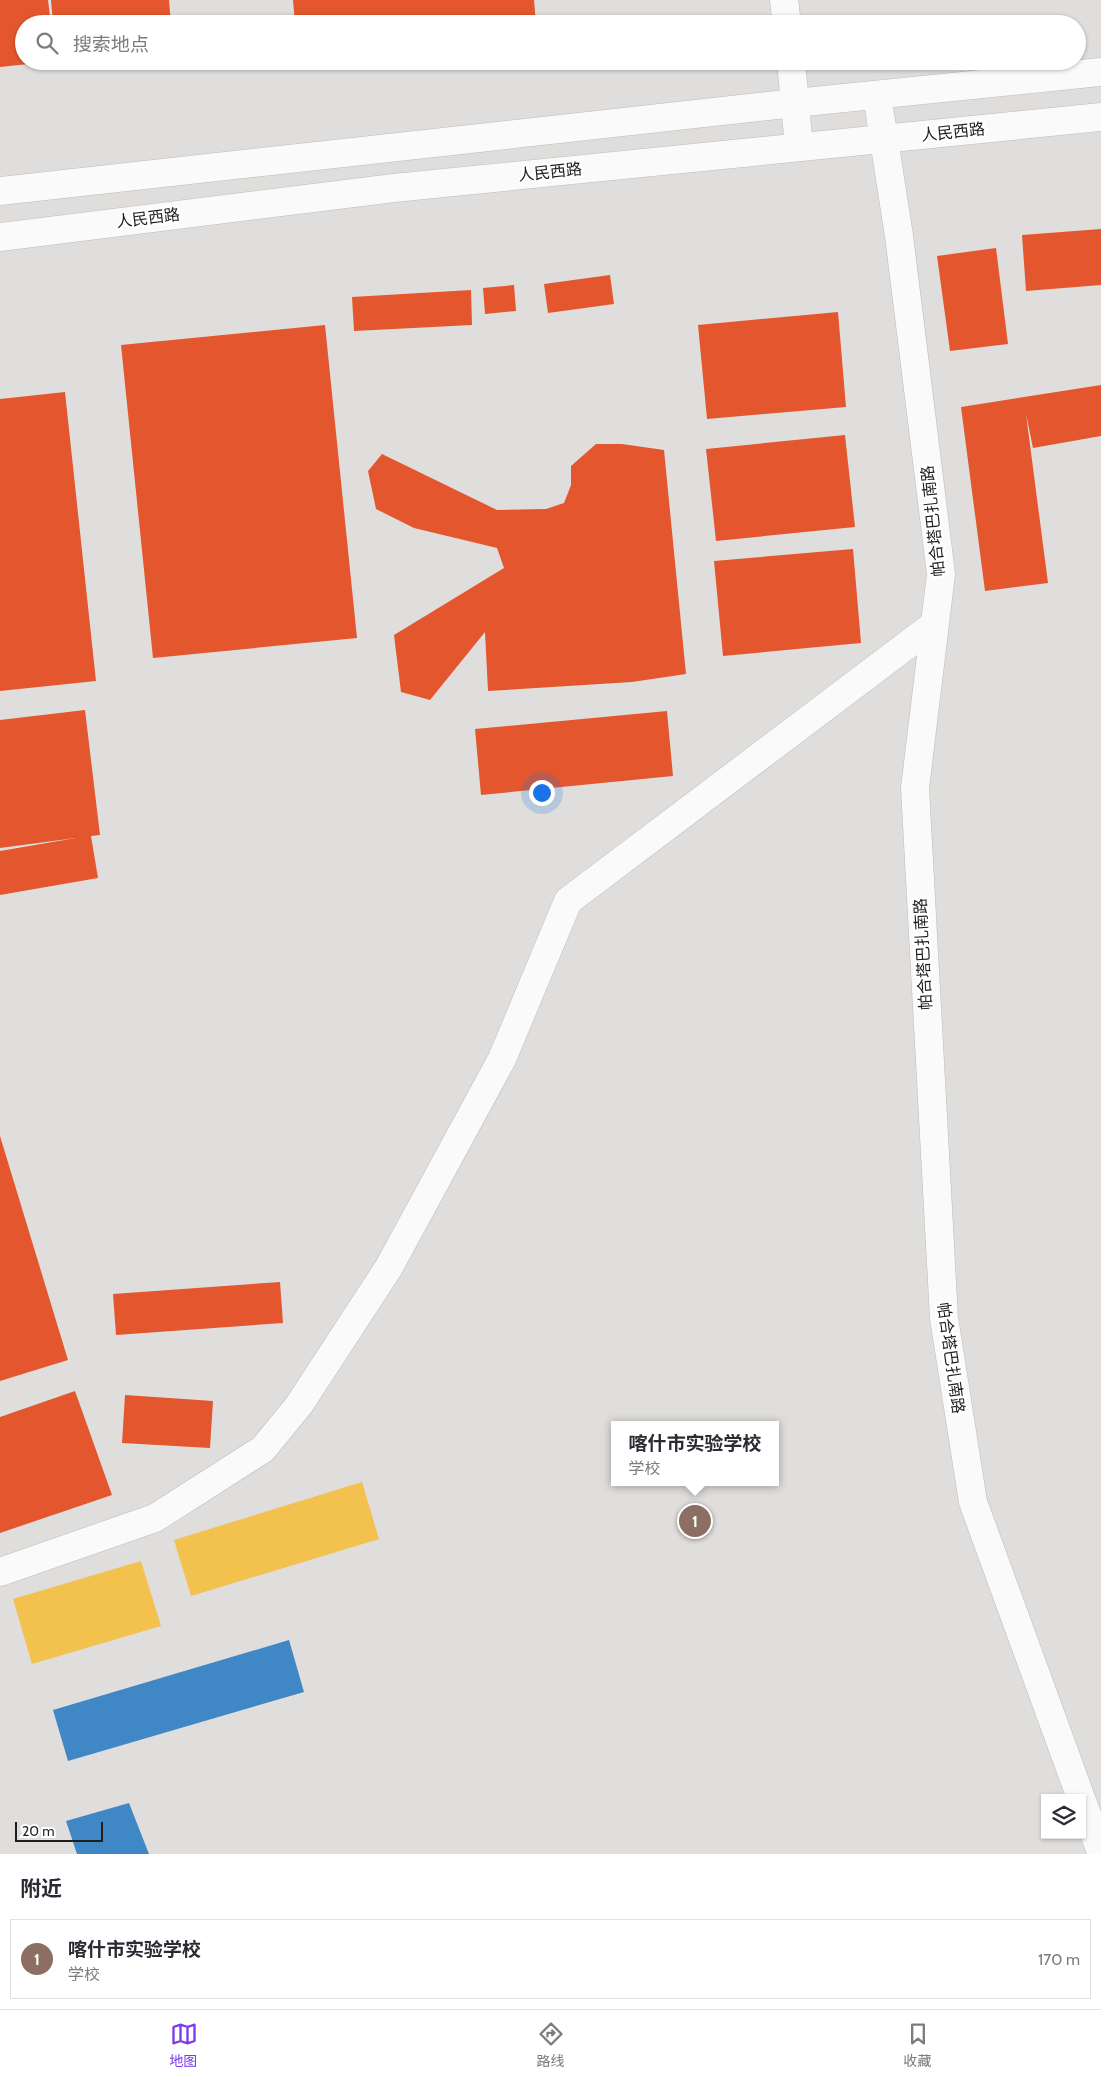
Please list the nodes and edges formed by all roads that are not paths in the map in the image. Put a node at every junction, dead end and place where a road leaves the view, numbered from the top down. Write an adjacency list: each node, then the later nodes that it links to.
1 (784, 0): 2 (street)
2 (786, 15)
3 (792, 70): 6 (street)
4 (1101, 72): 5 (street)
5 (877, 95): 6 (street); 8 (street, 帕合塔巴扎南路)
6 (796, 103): 9 (street); 10 (street)
7 (1101, 117): 8 (street, 人民西路)
8 (883, 139): 9 (street, 人民西路); 12 (street, 帕合塔巴扎南路)
9 (799, 147): 11 (street, 人民西路)
10 (0, 191)
11 (0, 237)
12 (935, 624): 13 (street); 14 (street, 帕合塔巴扎南路)
13 (0, 1572)
14 (1080, 1794)
15 (1086, 1810): 16 (street, 帕合塔巴扎南路)
16 (1101, 1852)

